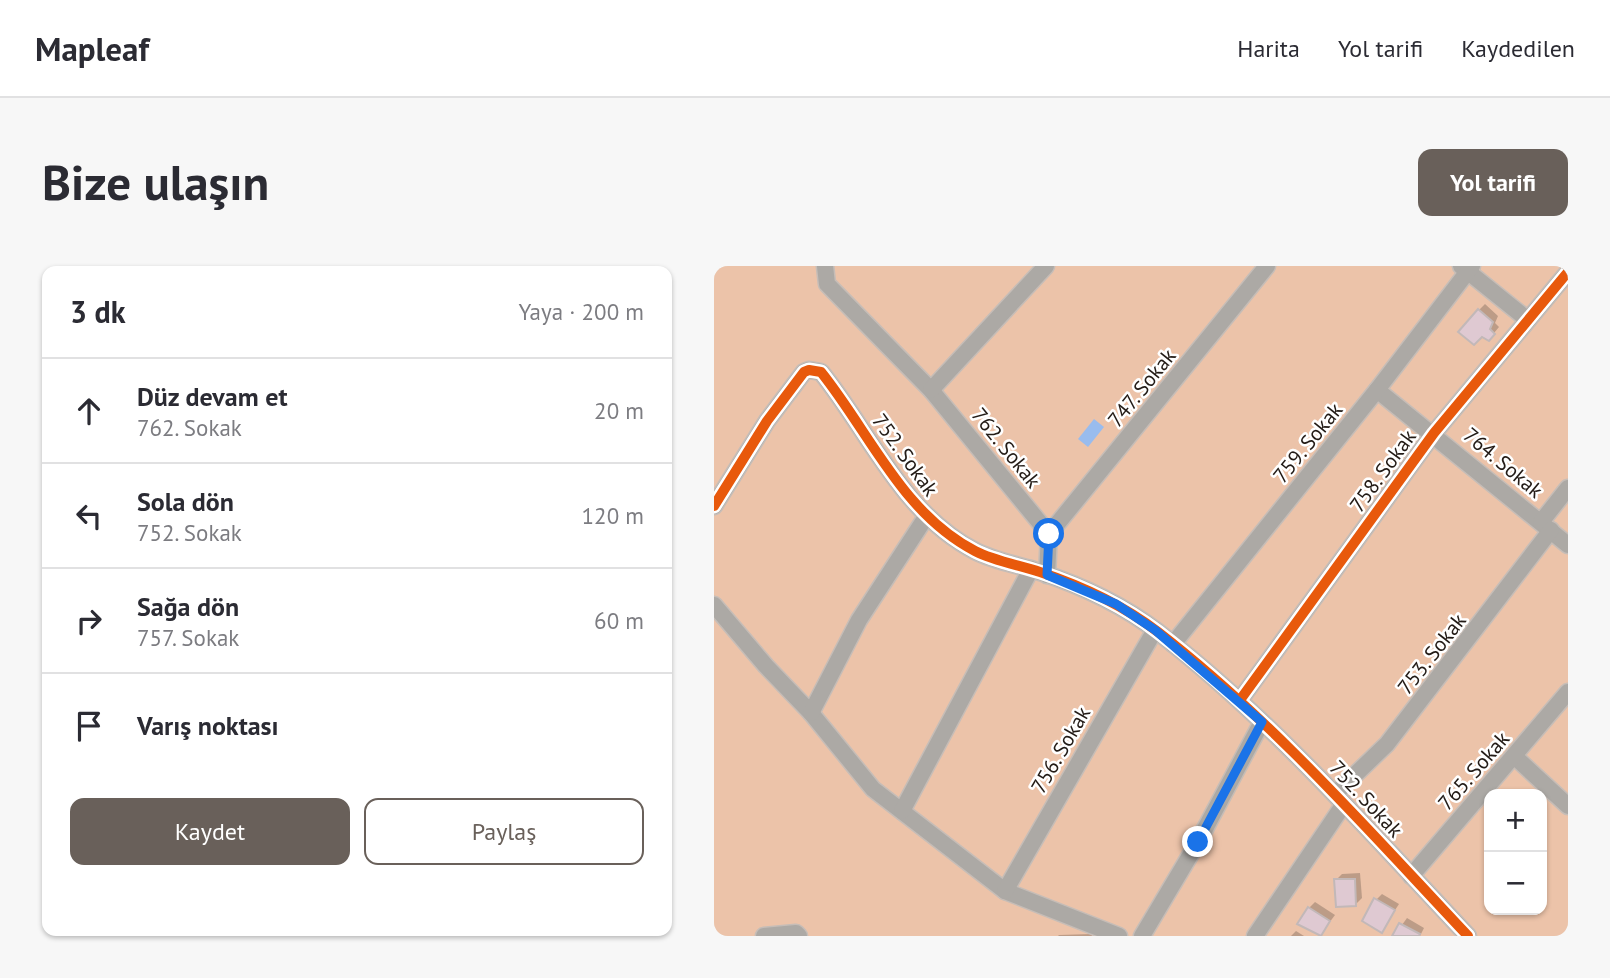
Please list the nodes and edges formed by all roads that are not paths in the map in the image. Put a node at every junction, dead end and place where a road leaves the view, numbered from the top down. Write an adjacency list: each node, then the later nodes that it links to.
1 (825, 266): 7 (street, 762. Sokak)
2 (1046, 266): 7 (street)
3 (1267, 266): 14 (street, 747. Sokak)
4 (1467, 268): 6 (street); 8 (street, 759. Sokak)
5 (1568, 272): 6 (street, 758. Sokak)
6 (1528, 320): 9 (street, 758. Sokak)
7 (931, 390): 14 (street, 762. Sokak)
8 (1377, 390): 9 (street, 764. Sokak); 20 (street, 759. Sokak)
9 (1434, 433): 13 (street, 764. Sokak); 22 (street, 758. Sokak)
10 (1568, 488): 13 (street, 753. Sokak)
11 (714, 506): 12 (street, 752. Sokak)
12 (926, 517): 16 (street, 752. Sokak); 23 (street)
13 (1546, 526): 15 (street, 764. Sokak); 26 (street, 753. Sokak)
14 (1049, 534): 17 (street)
15 (1568, 545)
16 (1031, 569): 17 (street, 752. Sokak); 28 (street)
17 (1047, 575): 19 (street, 752. Sokak)
18 (714, 605): 23 (street)
19 (1155, 630): 20 (street, 752. Sokak); 30 (street, 756. Sokak)
20 (1173, 644): 22 (street, 752. Sokak)
21 (1568, 692): 25 (street, 765. Sokak)
22 (1240, 700): 24 (street, 752. Sokak)
23 (811, 713): 28 (street)
24 (1262, 722): 26 (street, 752. Sokak); 34 (street)
25 (1514, 756): 27 (street); 29 (street, 765. Sokak)
26 (1339, 799): 29 (street, 752. Sokak); 35 (street, 753. Sokak)
27 (1568, 806)
28 (902, 811): 30 (street)
29 (1411, 876): 36 (street, 752. Sokak)
30 (1005, 891): 33 (street)
31 (764, 936): 32 (street)
32 (799, 936)
33 (1119, 936)
34 (1142, 936)
35 (1255, 936)
36 (1468, 936)

